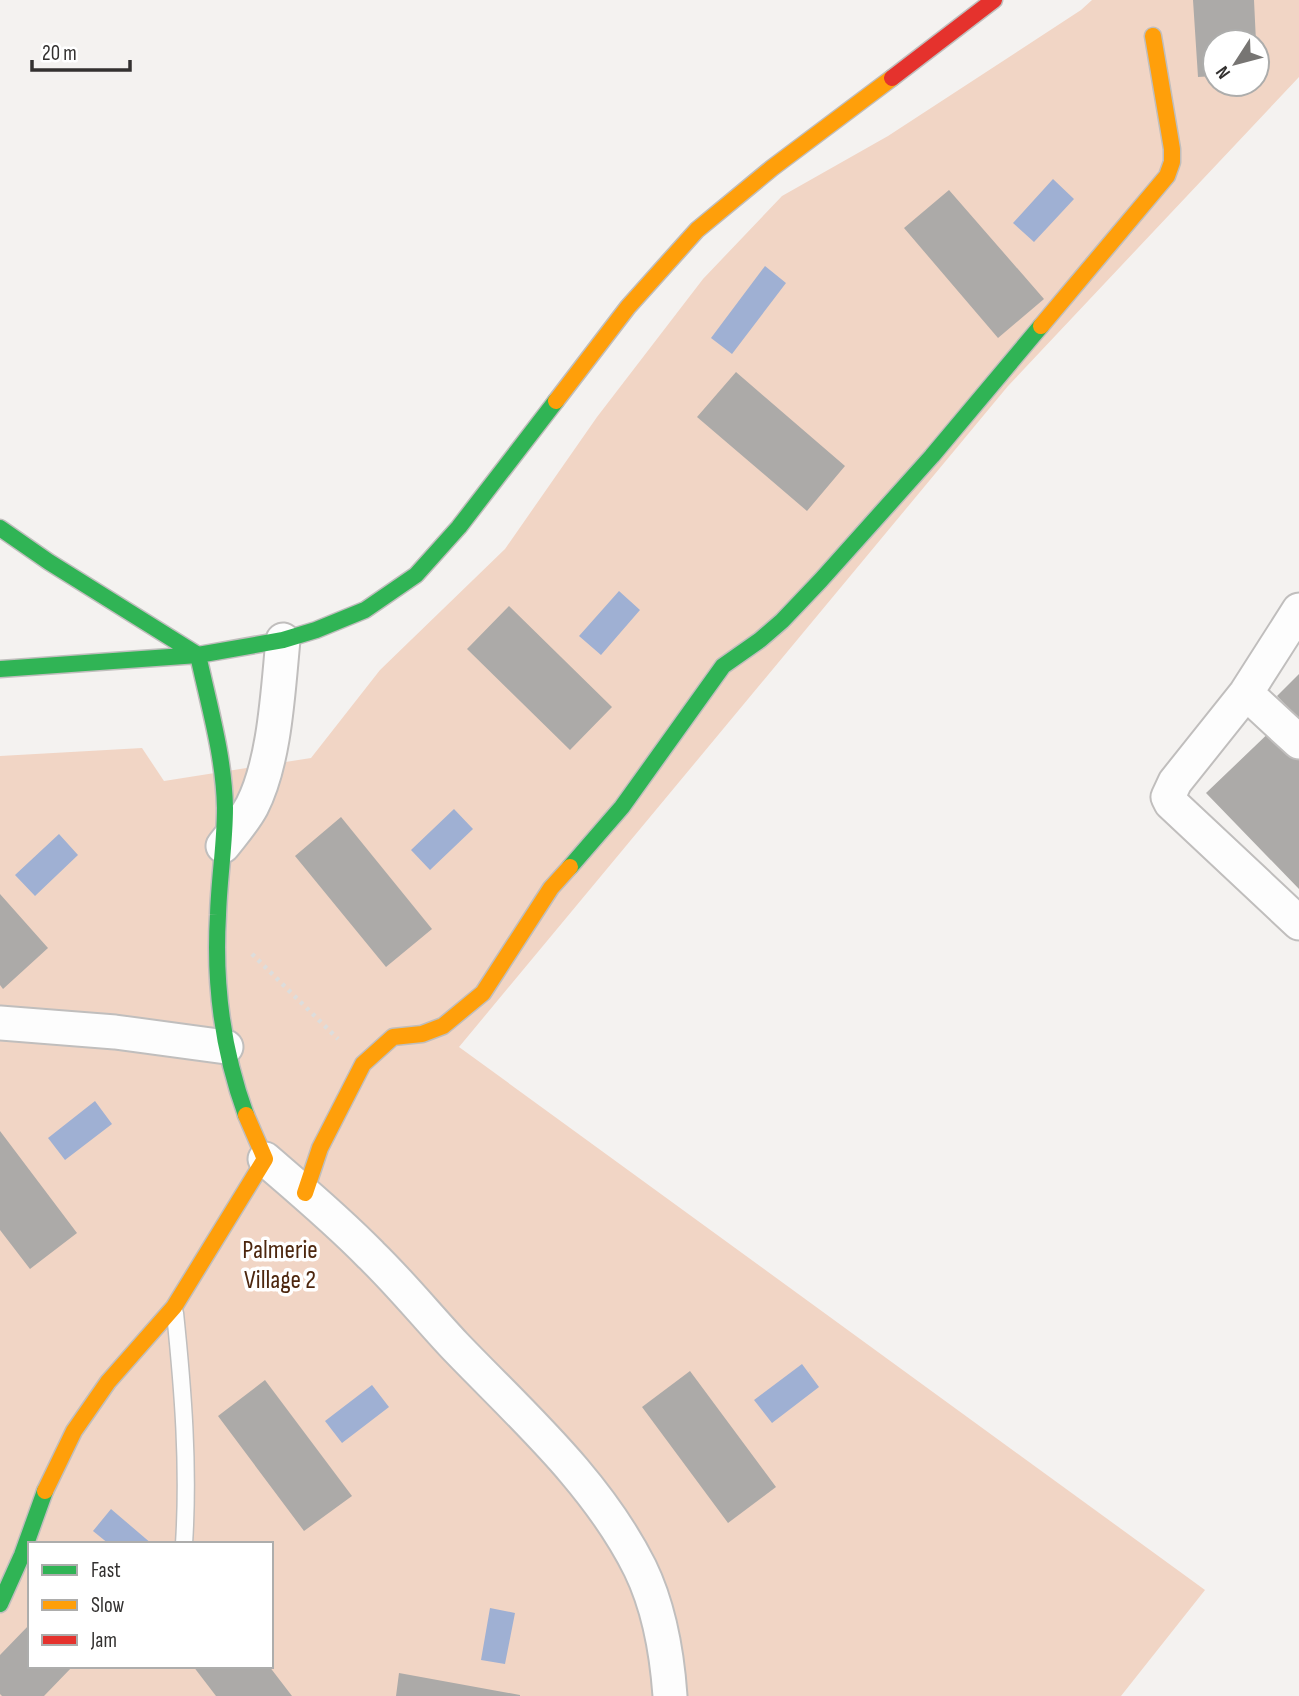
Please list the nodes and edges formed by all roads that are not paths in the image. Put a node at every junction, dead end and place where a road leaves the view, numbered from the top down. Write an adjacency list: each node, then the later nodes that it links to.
1 (994, 0): 5 (street)
2 (1153, 36): 15 (street)
3 (0, 528): 6 (street)
4 (1299, 610): 8 (street)
5 (283, 640): 6 (street); 10 (street)
6 (198, 655): 7 (street); 10 (street)
7 (0, 670)
8 (1246, 693): 9 (street); 11 (street)
9 (1299, 742)
10 (223, 846): 13 (street)
11 (1299, 923)
12 (0, 1023): 13 (street)
13 (226, 1047): 14 (street)
14 (265, 1159): 15 (street); 16 (street)
15 (305, 1193): 19 (street)
16 (174, 1307): 17 (lane); 18 (street)
17 (184, 1542)
18 (0, 1604)
19 (670, 1696)

